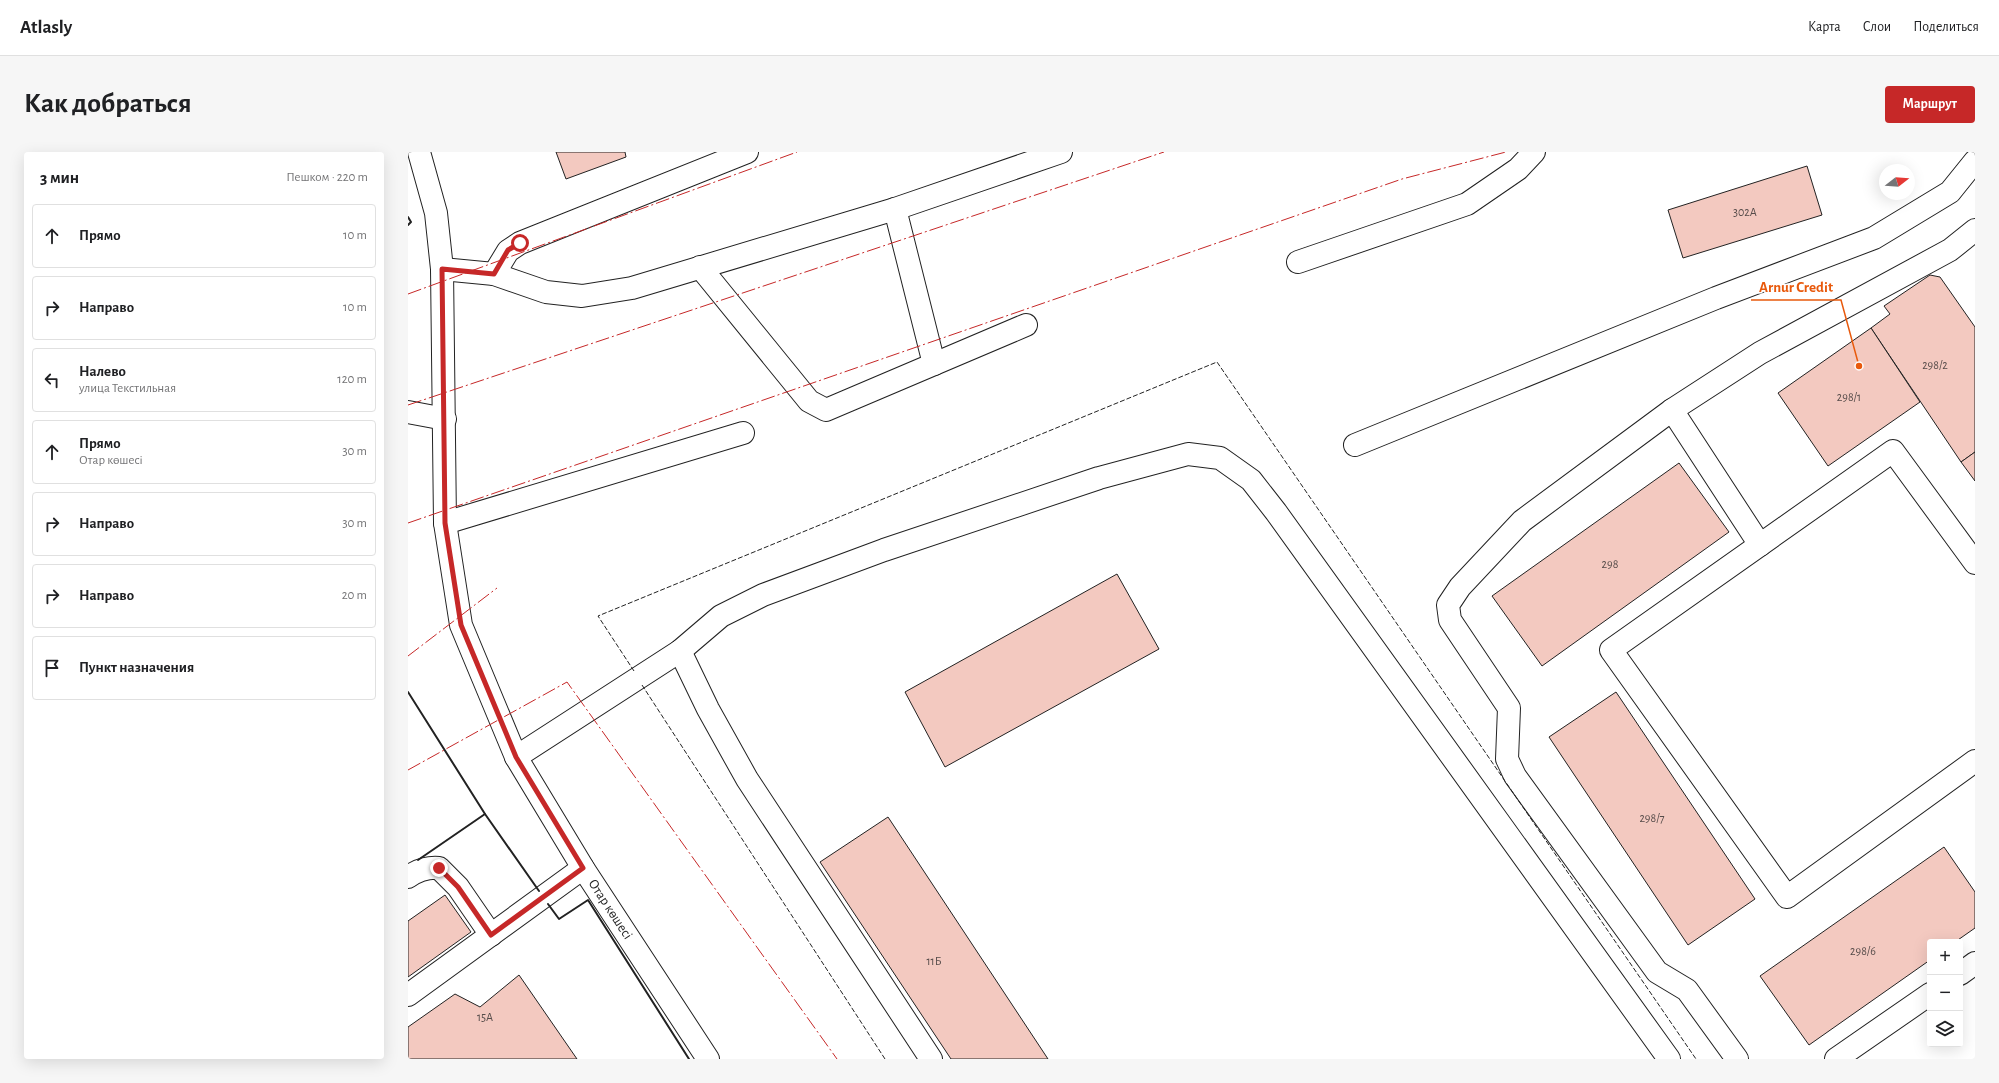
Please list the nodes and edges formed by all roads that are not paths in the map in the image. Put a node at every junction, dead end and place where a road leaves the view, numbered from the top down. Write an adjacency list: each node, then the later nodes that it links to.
1 (420, 152): 10 (street, Отар көшесі)
2 (747, 152): 11 (street)
3 (1061, 152): 6 (street)
4 (1534, 152): 8 (street)
5 (1975, 161): 18 (street)
6 (895, 209): 9 (street); 13 (street)
7 (1975, 230): 14 (street)
8 (1298, 262)
9 (700, 267): 11 (street); 13 (street)
10 (442, 269): 11 (street); 16 (street, Отар көшесі)
11 (494, 274)
12 (1026, 326): 13 (street)
13 (934, 364)
14 (1672, 410): 20 (street); 35 (street)
15 (408, 412): 16 (street)
16 (445, 420): 19 (street, Отар көшесі)
17 (743, 433): 19 (street)
18 (1355, 445)
19 (445, 523): 23 (street, Отар көшесі)
20 (1760, 545): 21 (street); 24 (street)
21 (1975, 563)
22 (680, 651): 23 (street); 33 (street); 34 (street)
23 (516, 757): 25 (street, Отар көшесі)
24 (1975, 761)
25 (583, 868): 27 (street); 32 (street, Отар көшесі)
26 (408, 877): 27 (street)
27 (491, 935): 30 (street)
28 (1975, 963): 29 (street)
29 (1963, 972)
30 (408, 995)
31 (1927, 996): 36 (street)
32 (708, 1059)
33 (931, 1059)
34 (1669, 1059)
35 (1736, 1059)
36 (1836, 1059)

